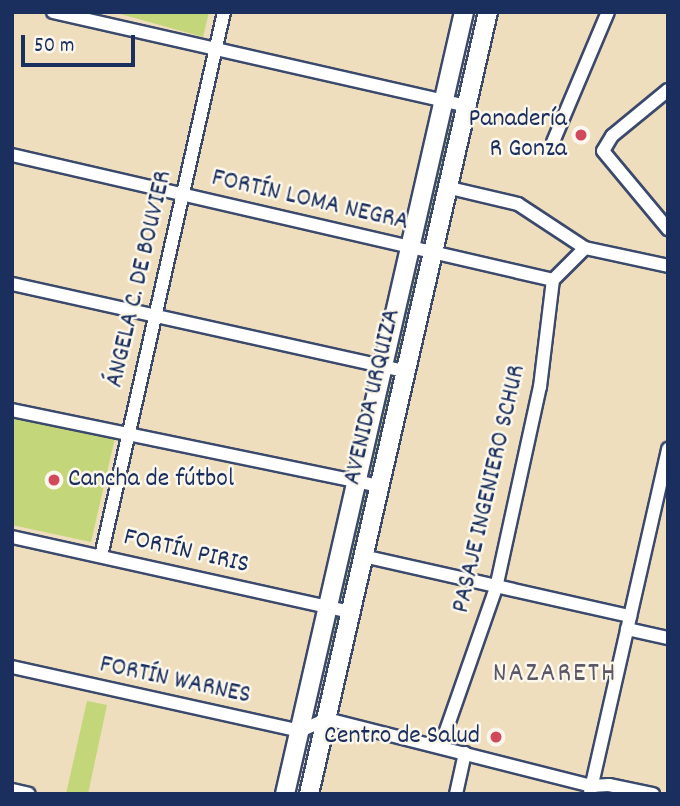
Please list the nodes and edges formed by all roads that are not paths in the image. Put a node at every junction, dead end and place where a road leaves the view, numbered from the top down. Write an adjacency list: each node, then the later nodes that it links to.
1 (53, 12): 6 (street)
2 (224, 12): 6 (street, ÁNGELA C. DE BOUVIER)
3 (464, 12): 8 (main road, AVENIDA URQUIZA)
4 (488, 12): 9 (main road, AVENIDA URQUIZA)
5 (608, 12): 10 (street)
6 (216, 52): 8 (street); 13 (street, ÁNGELA C. DE BOUVIER)
7 (668, 90): 14 (street)
8 (444, 102): 9 (street); 16 (main road, AVENIDA URQUIZA)
9 (466, 106): 12 (main road, AVENIDA URQUIZA)
10 (553, 142)
11 (12, 155): 13 (street, FORTÍN LOMA NEGRA)
12 (450, 188): 15 (street); 17 (main road, AVENIDA URQUIZA)
13 (184, 194): 16 (street, FORTÍN LOMA NEGRA); 21 (street, ÁNGELA C. DE BOUVIER)
14 (668, 229)
15 (585, 248): 18 (street); 19 (street)
16 (409, 249): 17 (street, FORTÍN LOMA NEGRA); 22 (main road, AVENIDA URQUIZA)
17 (435, 250): 19 (street, FORTÍN LOMA NEGRA); 23 (main road, AVENIDA URQUIZA)
18 (668, 267)
19 (553, 279): 32 (street, PASAJE INGENIERO SCHUR)
20 (12, 284): 21 (street)
21 (154, 315): 22 (street); 25 (street, ÁNGELA C. DE BOUVIER)
22 (382, 366): 23 (street); 27 (main road, AVENIDA URQUIZA)
23 (405, 371): 28 (main road, AVENIDA URQUIZA)
24 (12, 410): 25 (street)
25 (128, 434): 27 (street); 30 (street, ÁNGELA C. DE BOUVIER)
26 (668, 449): 35 (street)
27 (356, 478): 28 (street); 33 (main road, AVENIDA URQUIZA)
28 (380, 486): 31 (main road, AVENIDA URQUIZA)
29 (12, 537): 30 (street, FORTÍN PIRIS)
30 (101, 556): 33 (street, FORTÍN PIRIS)
31 (363, 556): 32 (street); 34 (main road, AVENIDA URQUIZA)
32 (496, 587): 35 (street); 40 (street, PASAJE INGENIERO SCHUR)
33 (326, 607): 34 (street, FORTÍN PIRIS); 39 (main road, AVENIDA URQUIZA)
34 (350, 612): 38 (main road, AVENIDA URQUIZA)
35 (629, 622): 36 (street); 43 (street)
36 (668, 638)
37 (12, 667): 39 (street, FORTÍN WARNES)
38 (327, 719): 39 (street); 40 (street); 46 (main road, AVENIDA URQUIZA)
39 (300, 731): 45 (main road, AVENIDA URQUIZA)
40 (441, 745): 41 (street)
41 (465, 753): 43 (street); 47 (street)
42 (12, 790): 44 (street)
43 (591, 790): 48 (street)
44 (29, 794)
45 (285, 794)
46 (309, 794)
47 (456, 794)
48 (653, 794)

